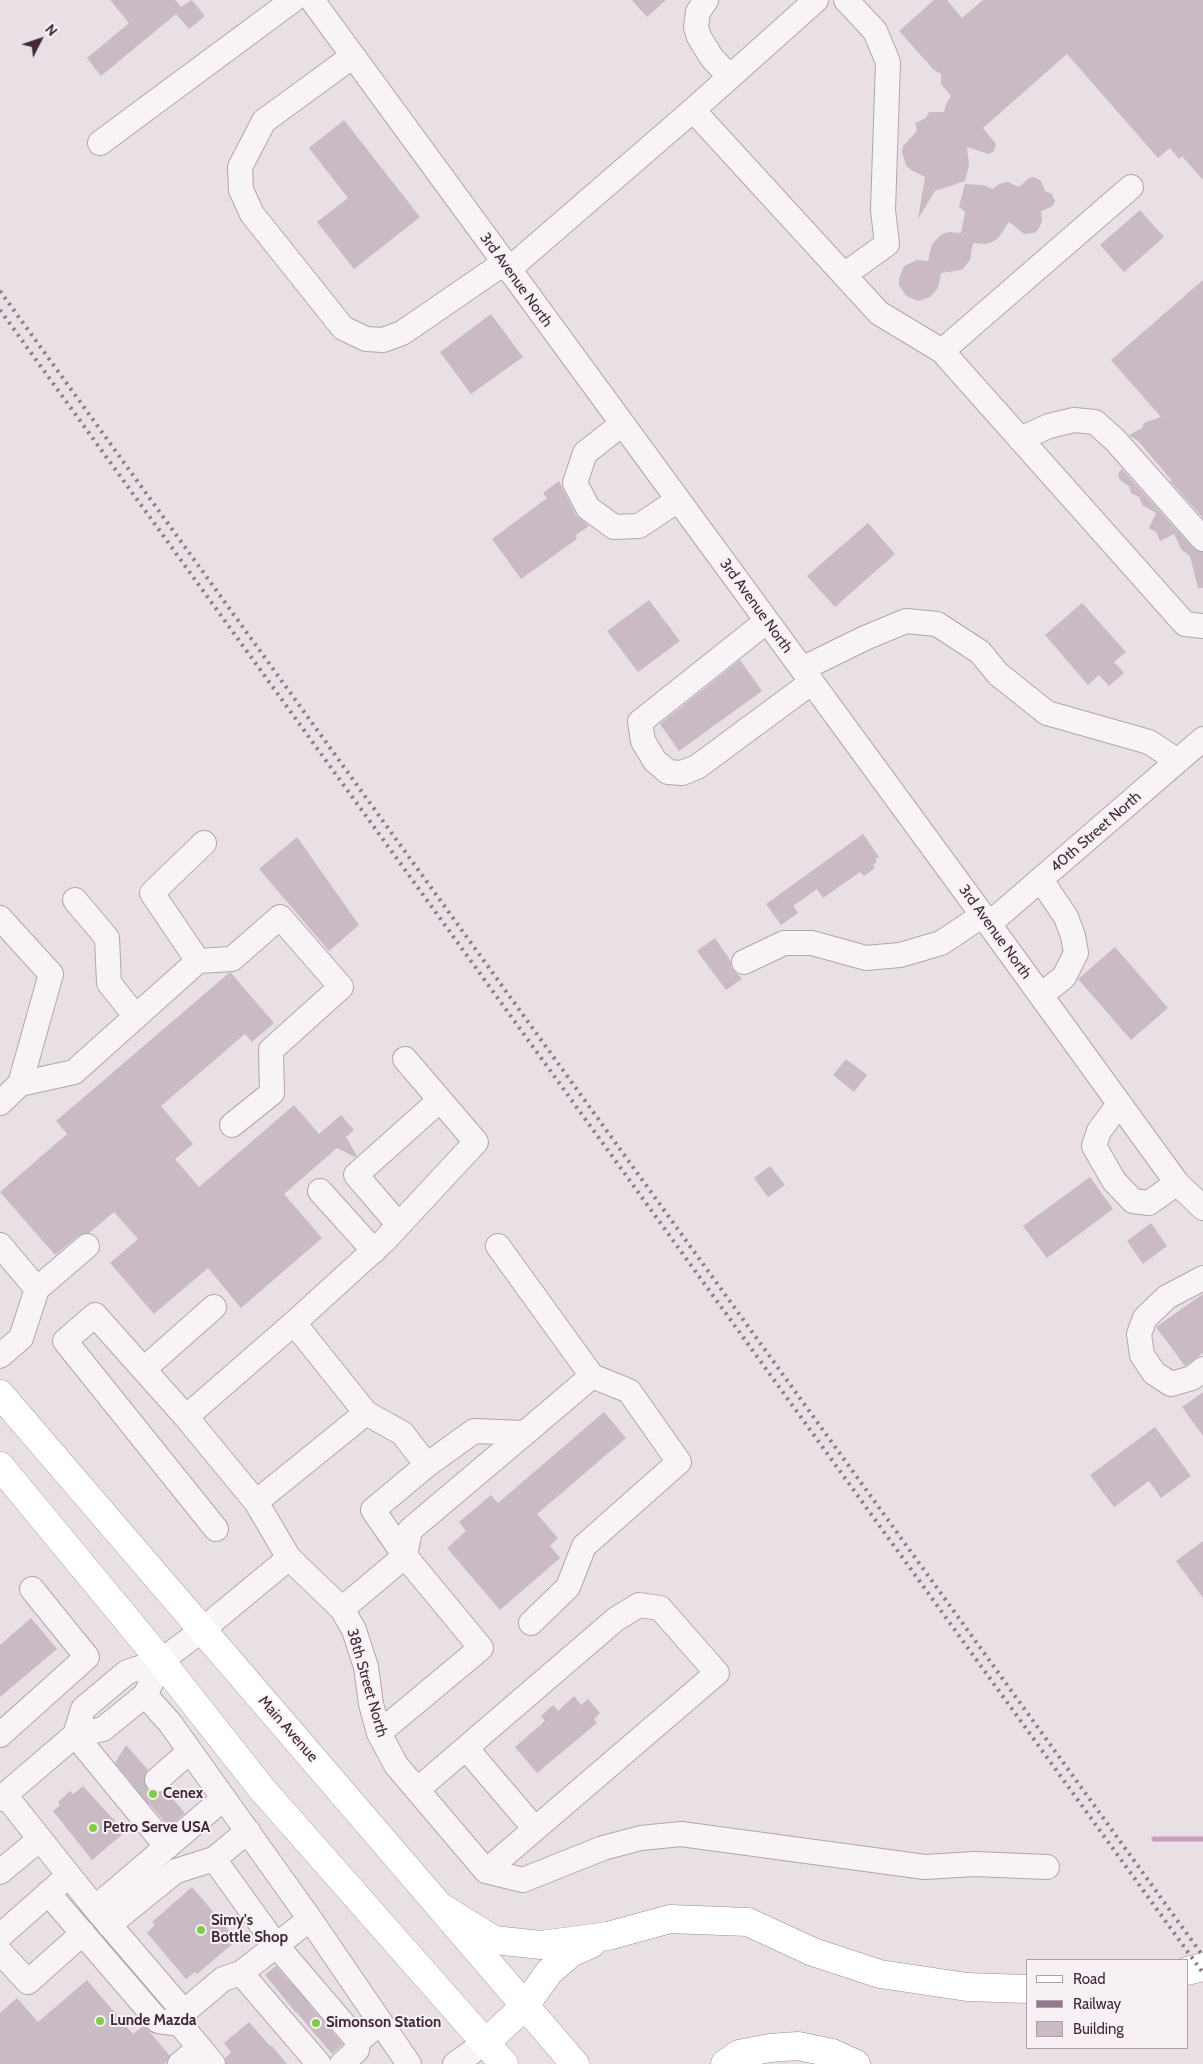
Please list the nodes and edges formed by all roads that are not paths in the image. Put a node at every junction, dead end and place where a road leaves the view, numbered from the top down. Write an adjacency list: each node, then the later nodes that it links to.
1 (293, 0): 9 (street)
2 (312, 0): 6 (street, 3rd Avenue North)
3 (706, 0): 7 (street)
4 (846, 0): 12 (street)
5 (805, 3): 7 (street)
6 (353, 56): 11 (street, 3rd Avenue North); 11 (street)
7 (730, 77): 8 (street)
8 (693, 110): 11 (street); 12 (street)
9 (100, 143)
10 (1132, 187): 13 (street)
11 (506, 267): 14 (street, 3rd Avenue North)
12 (844, 275): 13 (street)
13 (942, 351): 15 (street)
14 (622, 424): 16 (street, 3rd Avenue North); 16 (street)
15 (1020, 439): 17 (street); 19 (street)
16 (678, 500): 18 (street, 3rd Avenue North)
17 (1203, 539)
18 (767, 621): 20 (street, 3rd Avenue North); 20 (street)
19 (1203, 626)
20 (807, 676): 22 (street); 27 (street, 3rd Avenue North)
21 (1203, 740): 22 (street, 40th Street North)
22 (1178, 761): 24 (street, 40th Street North)
23 (204, 843): 28 (street)
24 (1041, 880): 27 (street, 40th Street North); 30 (street)
25 (76, 900): 31 (street)
26 (0, 918): 33 (street)
27 (986, 920): 29 (street, 40th Street North); 30 (street, 3rd Avenue North)
28 (198, 961): 31 (street); 37 (street)
29 (744, 962)
30 (1041, 995): 36 (street, 3rd Avenue North)
31 (136, 1017): 33 (street)
32 (406, 1059): 34 (street)
33 (20, 1084): 35 (street)
34 (440, 1100): 41 (street); 41 (street)
35 (0, 1103)
36 (1119, 1104): 38 (street, 3rd Avenue North); 38 (street)
37 (232, 1125)
38 (1177, 1184): 40 (street, 3rd Avenue North)
39 (320, 1191): 45 (street)
40 (1203, 1208)
41 (399, 1225): 45 (street)
42 (0, 1245): 47 (street)
43 (87, 1246): 47 (street)
44 (498, 1246): 53 (street)
45 (374, 1251): 49 (street)
46 (1203, 1278): 52 (street)
47 (37, 1289): 50 (street)
48 (214, 1307): 51 (street)
49 (294, 1323): 55 (street); 56 (street)
50 (0, 1356)
51 (144, 1369): 56 (street, 38th Street North); 61 (street, 38th Street North)
52 (1203, 1370)
53 (592, 1376): 57 (street); 66 (street)
54 (0, 1394): 67 (main road, Main Avenue)
55 (366, 1413): 58 (street); 60 (street)
56 (186, 1417): 60 (street, 38th Street North)
57 (525, 1433): 58 (street); 62 (street)
58 (426, 1465): 62 (street)
59 (0, 1466): 68 (main road)
60 (256, 1502): 63 (street, 38th Street North)
61 (216, 1529)
62 (405, 1556): 65 (street); 70 (street)
63 (289, 1558): 65 (street, 38th Street North); 67 (street)
64 (32, 1589): 72 (street)
65 (342, 1609): 70 (street, 38th Street North)
66 (531, 1622)
67 (202, 1630): 68 (street); 89 (main road, Main Avenue)
68 (161, 1662): 69 (street); 71 (street); 107 (main road)
69 (145, 1695): 71 (street); 74 (street)
70 (379, 1733): 75 (street, 38th Street North)
71 (75, 1734): 76 (street); 77 (street)
72 (0, 1735)
73 (466, 1748): 75 (street); 79 (street); 79 (street)
74 (190, 1751): 76 (street); 78 (street)
75 (417, 1790): 85 (street, 38th Street North)
76 (143, 1793): 82 (street)
77 (3, 1797): 81 (street)
78 (224, 1798): 80 (street); 82 (street)
79 (535, 1829): 85 (street)
80 (248, 1831): 83 (street); 91 (street)
81 (40, 1838): 86 (street); 87 (street)
82 (167, 1847): 90 (street)
83 (214, 1860): 90 (street); 95 (street)
84 (1047, 1867): 85 (street)
85 (486, 1871)
86 (0, 1872)
87 (69, 1875): 88 (street); 90 (street)
88 (48, 1893): 92 (street); 93 (street)
89 (441, 1906): 94 (main road); 103 (main road, Main Avenue)
90 (102, 1917): 104 (street)
91 (310, 1918): 95 (street); 97 (street)
92 (83, 1933): 96 (street); 104 (street)
93 (0, 1936)
94 (608, 1936): 101 (main road); 103 (main road)
95 (276, 1945): 100 (street); 102 (street)
96 (0, 1952)
97 (340, 1962): 102 (street); 105 (street)
98 (1203, 1966): 99 (main road)
99 (1188, 1972)
100 (241, 1973): 102 (street); 104 (street)
101 (1026, 1989)
102 (295, 1998): 106 (street); 110 (street)
103 (525, 2006): 107 (main road); 115 (main road, Main Avenue)
104 (182, 2018): 108 (street)
105 (381, 2022): 106 (street); 112 (street)
106 (358, 2041): 111 (street)
107 (486, 2042): 113 (street); 114 (main road)
108 (206, 2056): 109 (street)
109 (180, 2064)
110 (319, 2064)
111 (342, 2064)
112 (409, 2064)
113 (455, 2064)
114 (504, 2064)
115 (575, 2064)
116 (725, 2064): 117 (main road)
117 (856, 2064)

